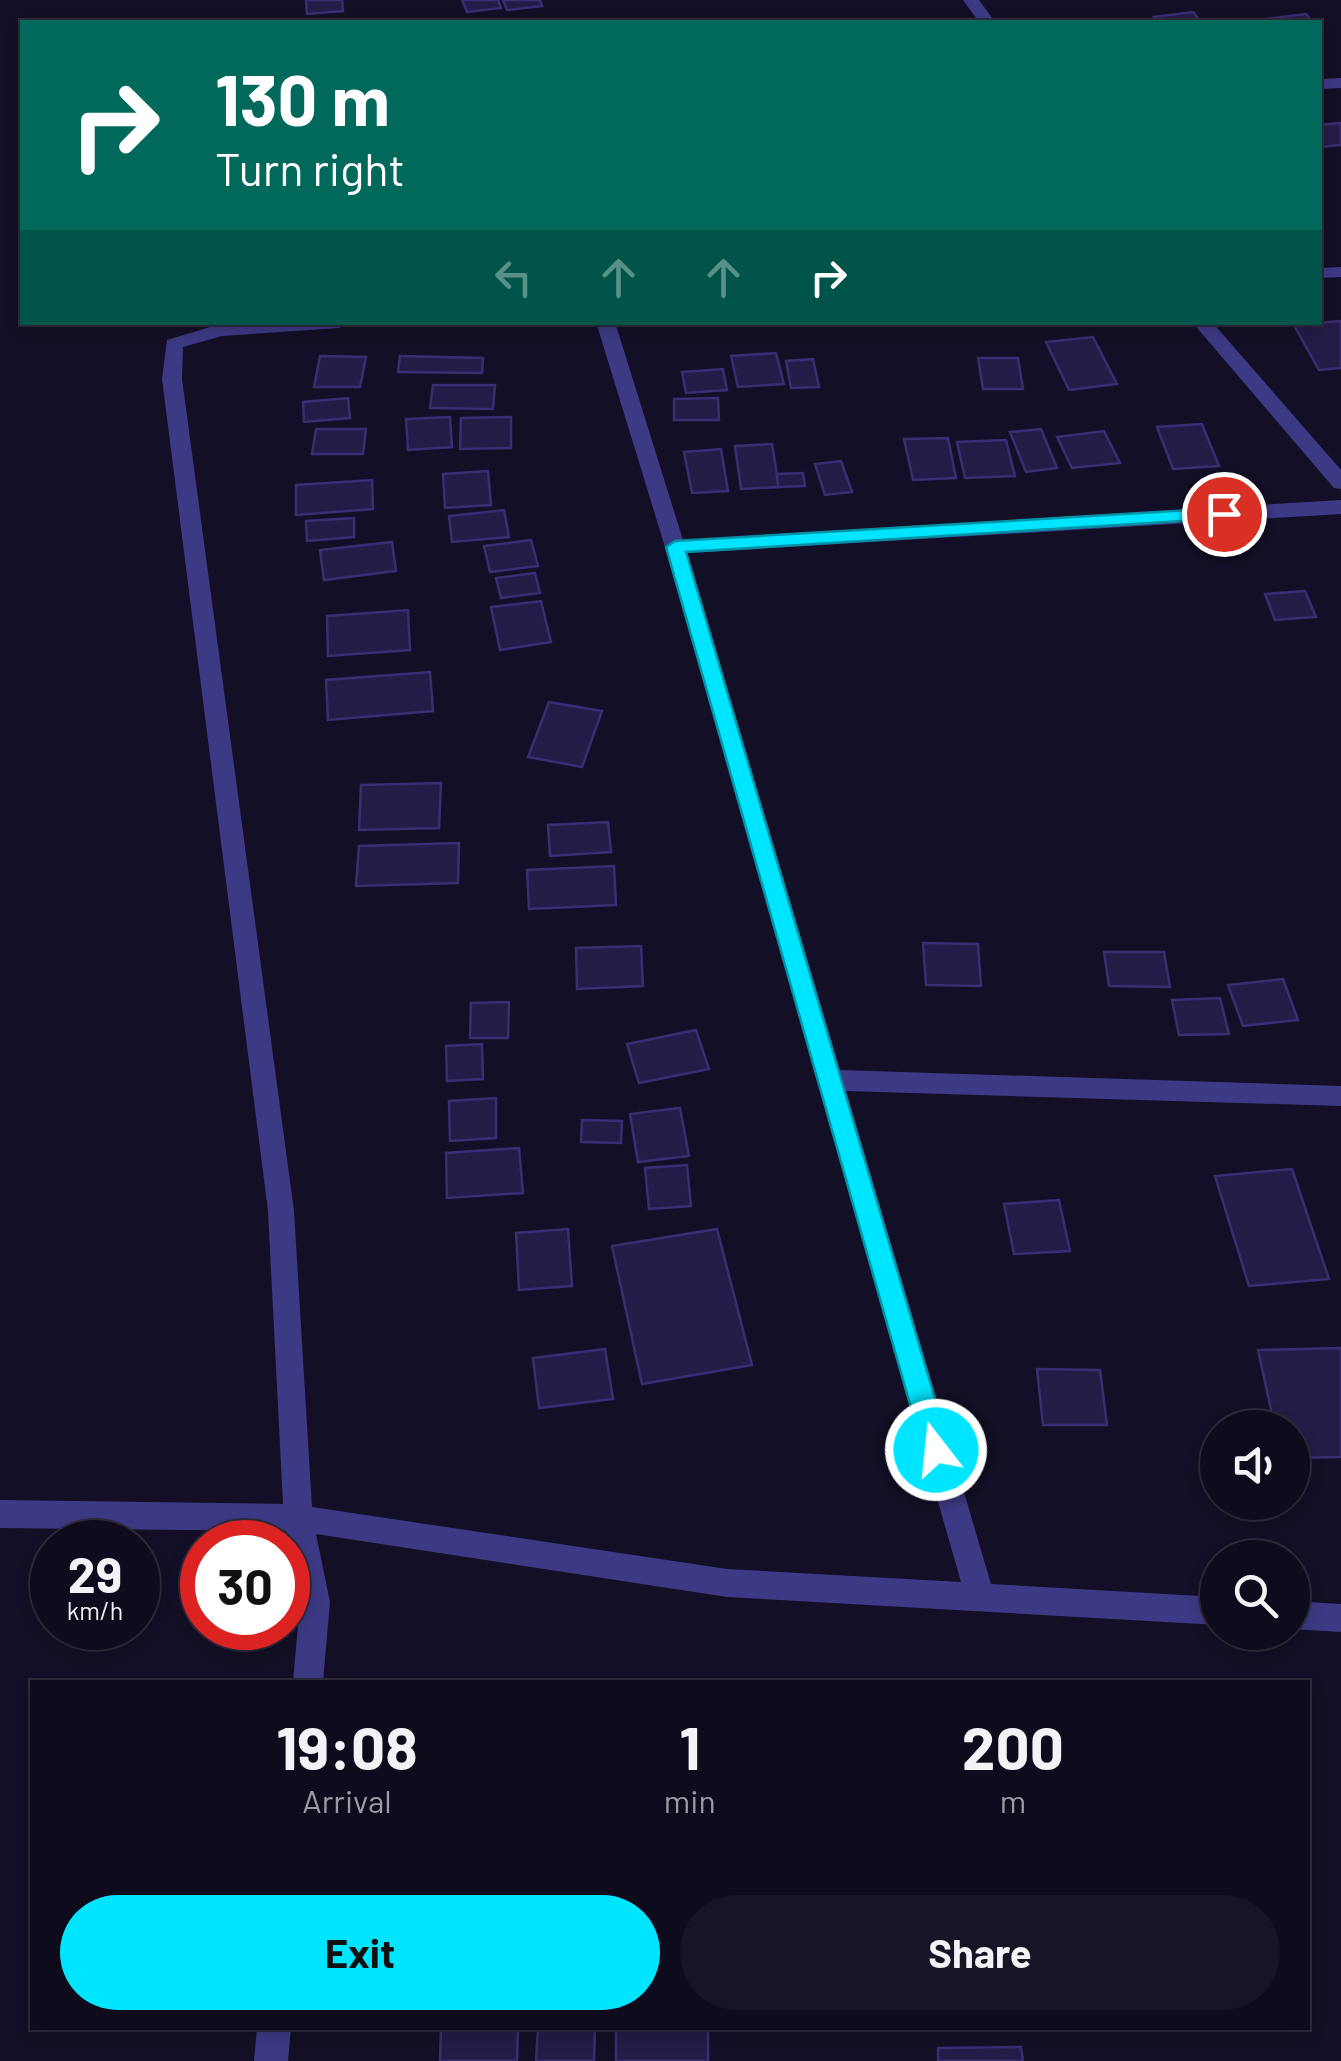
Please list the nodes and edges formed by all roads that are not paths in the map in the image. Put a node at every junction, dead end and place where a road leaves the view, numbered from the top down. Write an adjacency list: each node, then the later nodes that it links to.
1 (295, 325): 10 (street)
2 (606, 325): 6 (street)
3 (1204, 325): 4 (street)
4 (1341, 483)
5 (1341, 506): 6 (street)
6 (675, 547): 7 (street)
7 (828, 1080): 8 (street); 11 (street)
8 (1341, 1096)
9 (0, 1514): 10 (street)
10 (298, 1518): 11 (street); 15 (street)
11 (980, 1597): 12 (street)
12 (1200, 1610)
13 (1310, 1616): 14 (street)
14 (1341, 1618)
15 (308, 1680)
16 (274, 2030): 17 (street)
17 (270, 2061)

